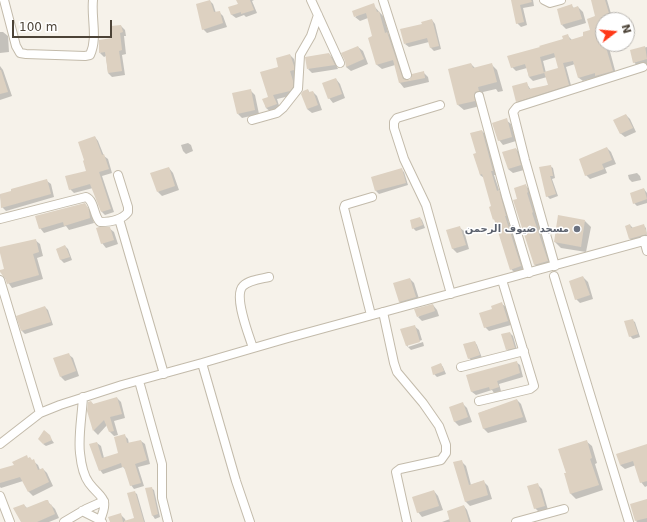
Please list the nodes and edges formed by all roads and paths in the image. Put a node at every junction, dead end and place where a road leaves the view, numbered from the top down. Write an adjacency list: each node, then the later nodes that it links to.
1 (4, 0): 2 (street)
2 (93, 0)
3 (311, 0): 7 (street)
4 (383, 0): 10 (street)
5 (544, 0): 6 (street)
6 (561, 0)
7 (318, 15): 8 (street); 13 (street)
8 (340, 63)
9 (643, 67): 20 (street)
10 (407, 75)
11 (479, 96): 21 (street)
12 (440, 105): 26 (street)
13 (252, 120)
14 (118, 175): 17 (street)
15 (372, 197): 28 (street)
16 (0, 218): 17 (street)
17 (119, 219): 33 (street)
18 (646, 240): 19 (street); 20 (street)
19 (647, 251)
20 (555, 266): 21 (street)
21 (529, 273): 25 (street)
22 (554, 276): 50 (street)
23 (269, 277): 29 (street)
24 (0, 280): 37 (street)
25 (502, 280): 26 (street); 30 (street)
26 (451, 294): 27 (street)
27 (384, 312): 28 (street); 48 (street)
28 (371, 315): 29 (street)
29 (253, 348): 31 (street)
30 (524, 351): 32 (street); 36 (street)
31 (202, 363): 33 (street); 47 (street)
32 (461, 367)
33 (164, 374): 34 (street)
34 (139, 381): 35 (street); 46 (street)
35 (83, 398): 37 (street); 40 (street)
36 (479, 401)
37 (40, 413): 38 (street)
38 (0, 444)
39 (0, 496): 44 (street)
40 (104, 501): 42 (street); 43 (street)
41 (564, 510): 49 (street)
42 (82, 511): 43 (street); 45 (street)
43 (101, 521)
44 (10, 522)
45 (64, 522)
46 (168, 522)
47 (250, 522)
48 (407, 522)
49 (516, 522)
50 (629, 522)

